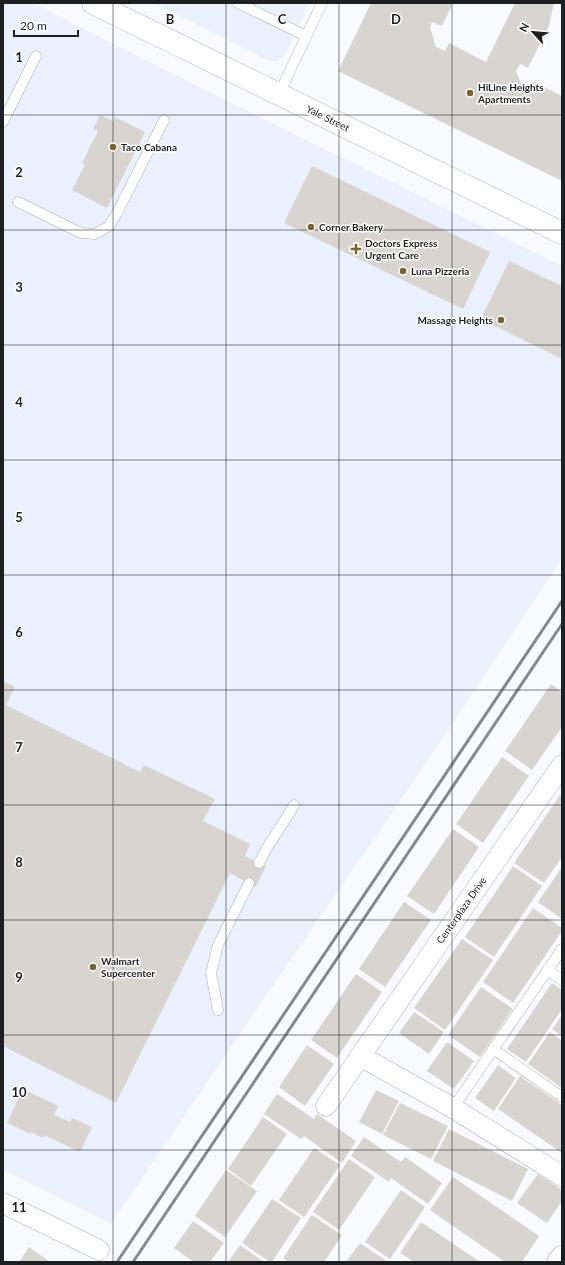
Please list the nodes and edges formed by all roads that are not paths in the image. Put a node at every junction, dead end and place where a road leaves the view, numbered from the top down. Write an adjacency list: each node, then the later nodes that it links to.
1 (93, 3): 6 (main road, Yale Street)
2 (238, 3): 4 (lane)
3 (322, 3): 4 (lane)
4 (306, 36): 6 (lane)
5 (36, 56): 8 (lane)
6 (278, 94): 10 (main road, Yale Street)
7 (164, 120): 9 (lane)
8 (3, 122)
9 (18, 202)
10 (562, 233)
11 (562, 765): 20 (street, Centerplaza Drive)
12 (294, 805): 13 (lane)
13 (259, 862)
14 (249, 883): 18 (lane)
15 (562, 949): 16 (lane)
16 (547, 970): 17 (lane); 19 (lane)
17 (562, 980)
18 (218, 1010)
19 (493, 1049): 21 (lane); 23 (lane)
20 (360, 1056): 22 (street, Centerplaza Drive); 23 (street)
21 (562, 1097)
22 (326, 1106)
23 (453, 1108): 24 (street)
24 (562, 1176)
25 (3, 1202): 26 (street)
26 (99, 1250)
27 (562, 1256): 28 (main road)
28 (558, 1262)

